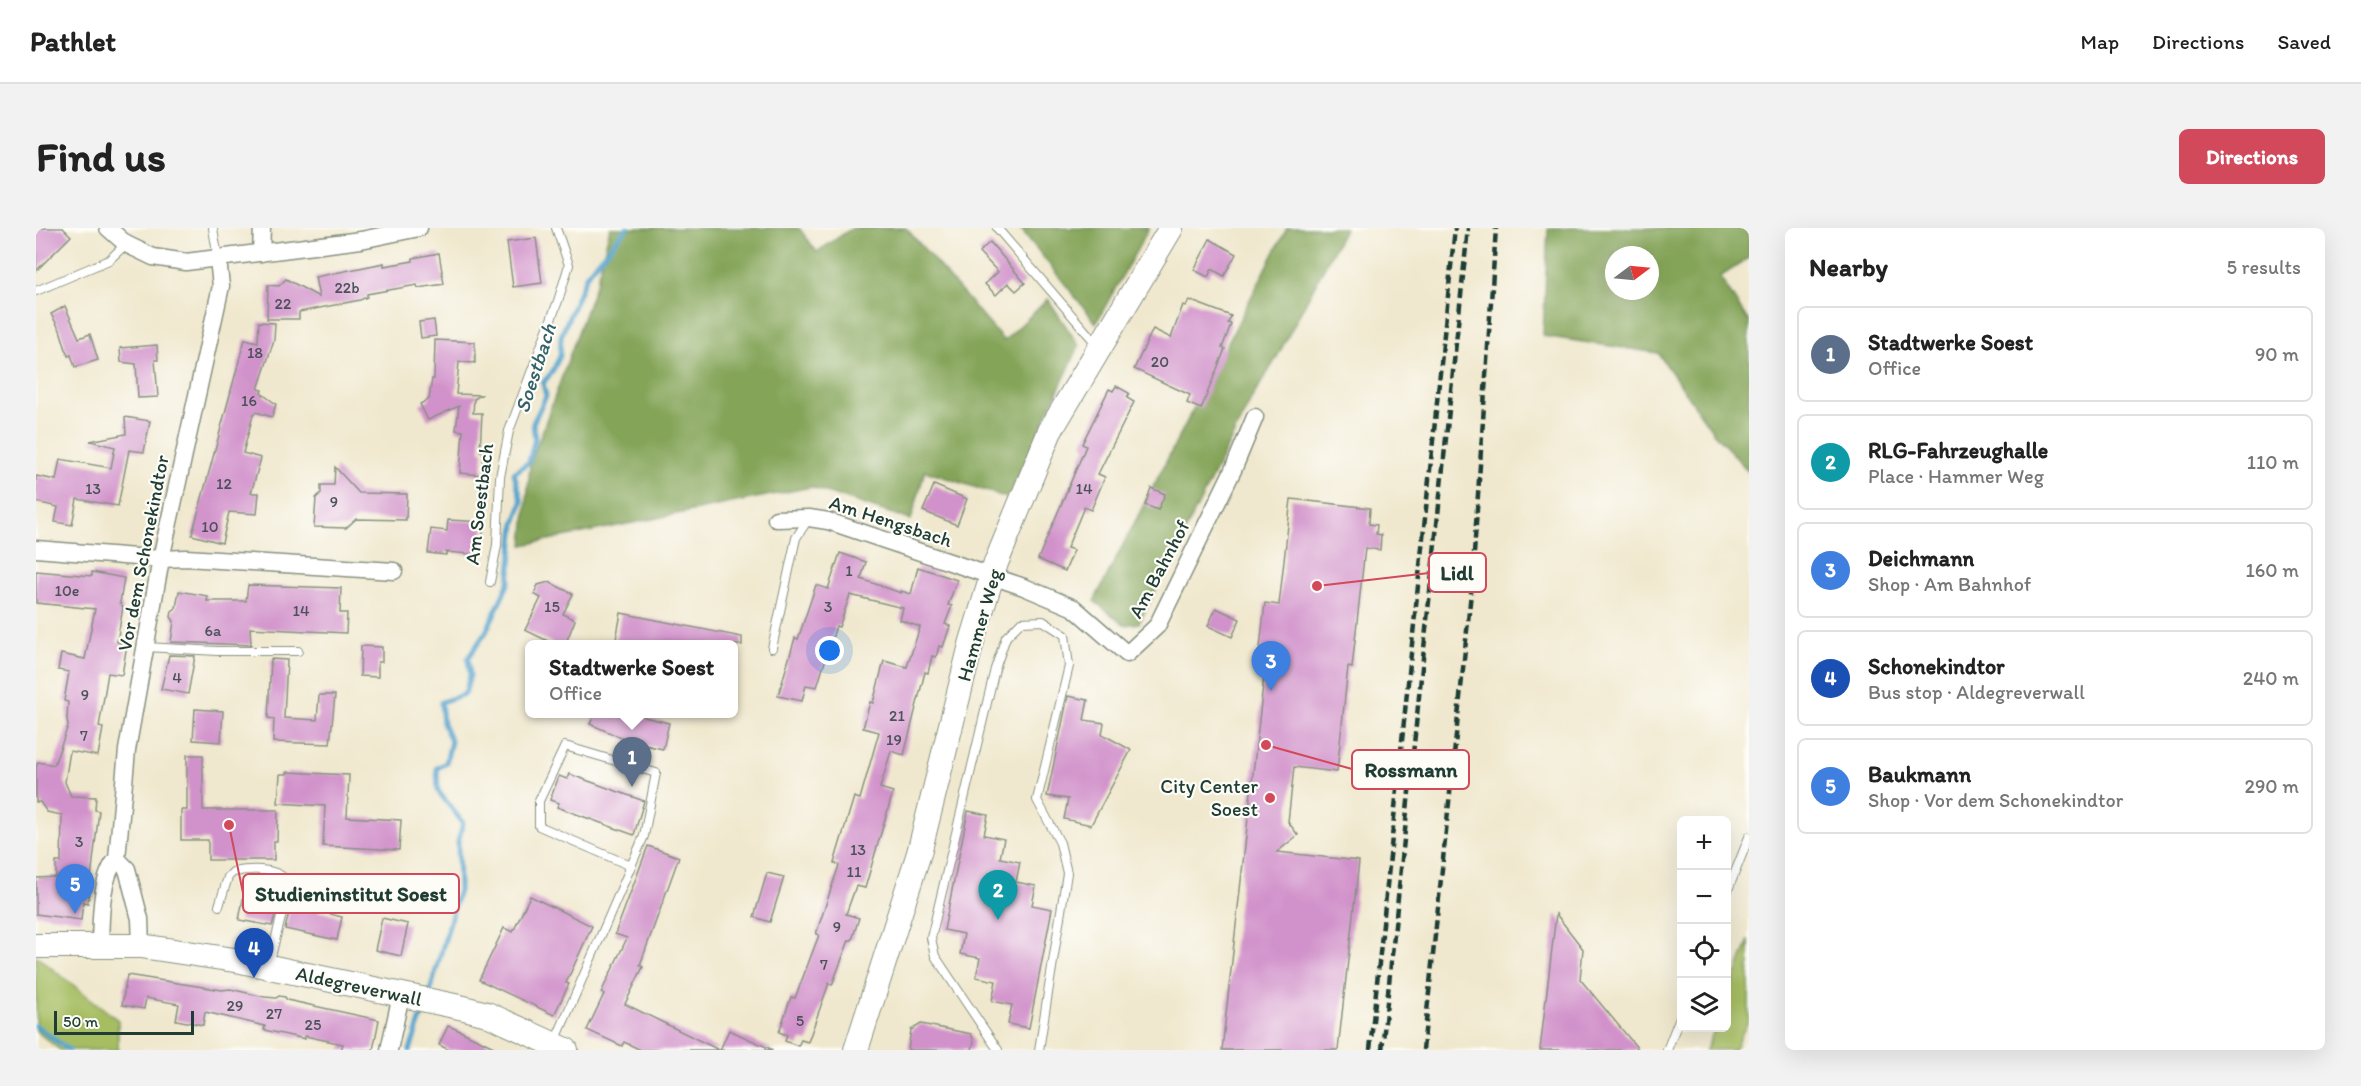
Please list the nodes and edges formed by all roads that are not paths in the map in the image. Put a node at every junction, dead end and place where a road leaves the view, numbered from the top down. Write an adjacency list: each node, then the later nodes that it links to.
1 (108, 228): 8 (street)
2 (213, 228): 10 (lane)
3 (262, 228): 9 (street)
4 (419, 228): 9 (street)
5 (556, 228): 20 (lane, Am Soestbach)
6 (997, 228): 12 (lane)
7 (1171, 228): 12 (street, Hammer Weg)
8 (126, 244): 10 (street); 11 (lane)
9 (261, 253): 10 (street)
10 (218, 259): 17 (street, Vor dem Schonekindtor)
11 (36, 291)
12 (1099, 348): 19 (street, Hammer Weg)
13 (1255, 417): 19 (street, Am Bahnhof)
14 (809, 518): 15 (street, Am Hengsbach); 19 (street, Am Hengsbach); 22 (lane)
15 (776, 519)
16 (36, 549): 17 (street)
17 (161, 559): 18 (street); 21 (street, Vor dem Schonekindtor)
18 (394, 571)
19 (991, 575): 37 (street, Hammer Weg)
20 (490, 582)
21 (146, 647): 23 (lane); 25 (street, Vor dem Schonekindtor)
22 (772, 648)
23 (298, 651)
24 (1749, 837): 27 (lane)
25 (117, 859): 29 (street, Vor dem Schonekindtor); 31 (street)
26 (631, 866): 26 (lane); 35 (lane)
27 (1731, 883)
28 (219, 906): 32 (lane)
29 (100, 944): 30 (street, Aldegreverwall); 31 (street, Aldegreverwall)
30 (36, 946)
31 (141, 946): 32 (street, Aldegreverwall)
32 (268, 967): 33 (street, Aldegreverwall)
33 (406, 996): 35 (street, Aldegreverwall); 36 (street)
34 (1677, 1025): 40 (lane)
35 (560, 1047)
36 (390, 1050)
37 (856, 1050)
38 (998, 1050): 39 (lane)
39 (1039, 1050)
40 (1667, 1050)

